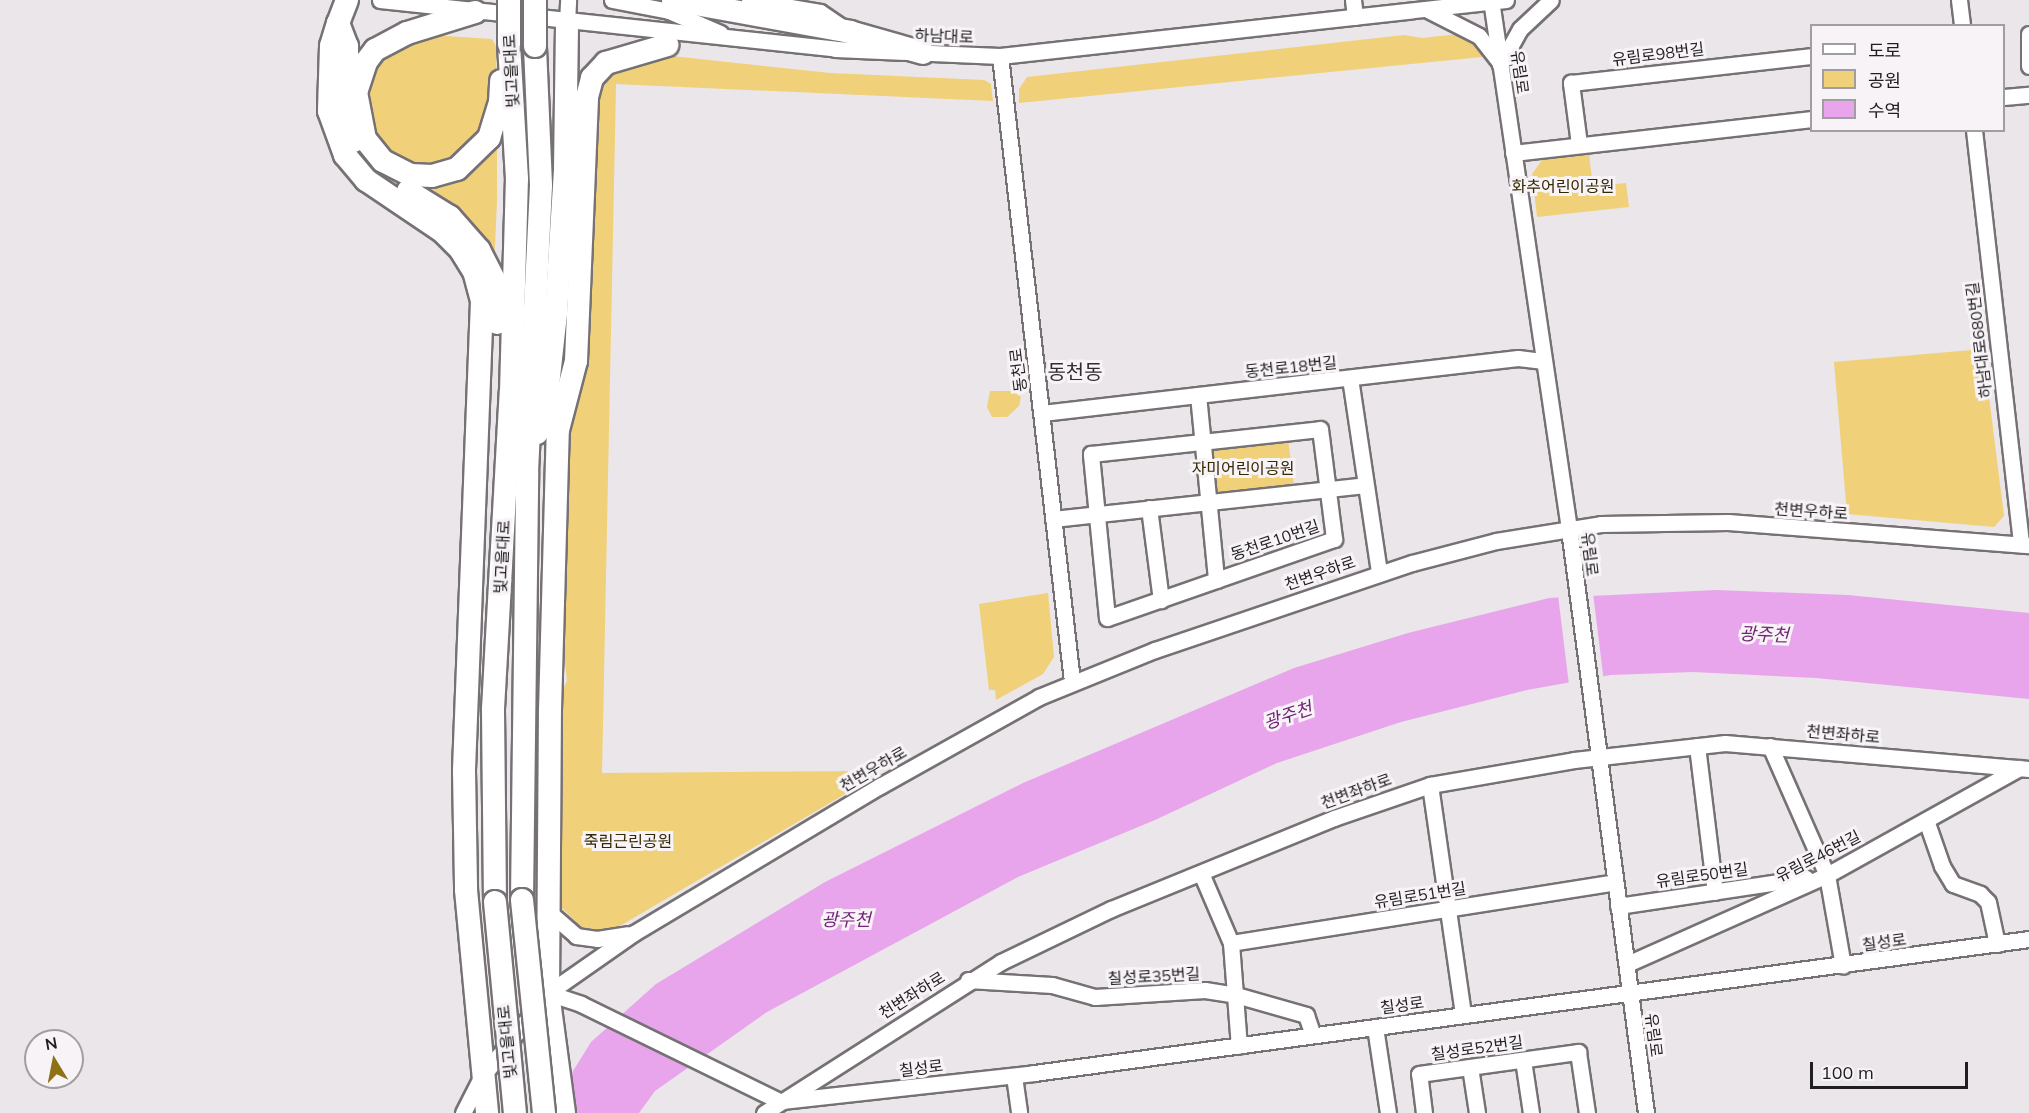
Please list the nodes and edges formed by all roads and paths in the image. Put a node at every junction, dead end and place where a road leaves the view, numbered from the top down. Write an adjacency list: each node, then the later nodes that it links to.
1 (348, 0): 19 (highway); 31 (highway)
2 (380, 0): 14 (street, 하남대로)
3 (454, 0): 14 (street)
4 (509, 0): 24 (highway, 빛고을대로, bridge)
5 (535, 0): 45 (highway, 빛고을대로, bridge)
6 (612, 0): 23 (street)
7 (749, 0): 21 (street)
8 (1353, 0): 18 (street)
9 (1440, 0): 15 (street)
10 (1496, 0): 15 (street, 하남대로); 29 (street, 유림로)
11 (1551, 0): 29 (street)
12 (1959, 0): 20 (street)
13 (677, 1): 21 (highway)
14 (421, 3): 17 (street, 하남대로)
15 (1426, 9): 18 (street, 하남대로); 29 (street)
16 (567, 11): 17 (street, 하남대로); 23 (street, 하남대로); 34 (highway)
17 (475, 12): 31 (highway)
18 (1355, 17): 27 (street, 하남대로)
19 (338, 23): 41 (highway); 77 (highway)
20 (1962, 24)
21 (850, 32): 26 (highway)
22 (2029, 34): 30 (street)
23 (736, 39): 25 (street); 26 (street, 하남대로)
24 (510, 44): 31 (highway); 41 (highway, 빛고을대로)
25 (667, 45): 34 (highway); 70 (highway)
26 (923, 53): 27 (street, 하남대로)
27 (1000, 56): 43 (street, 동천로)
28 (1810, 56): 37 (street, 유림로98번길)
29 (1500, 65): 38 (street, 유림로)
30 (2029, 66)
31 (356, 92)
32 (2029, 95): 33 (street)
33 (2005, 97)
34 (566, 110): 45 (highway)
35 (1810, 119): 37 (street)
36 (1974, 132): 53 (street, 하남대로680번길)
37 (1579, 144): 38 (street)
38 (1514, 153): 39 (street, 유림로)
39 (1544, 361): 40 (street, 동천로18번길); 52 (street, 유림로)
40 (1350, 378): 42 (street, 동천로18번길); 46 (street, 천변우하로)
41 (511, 392): 93 (highway, 빛고을대로, bridge)
42 (1198, 395): 43 (street, 동천로18번길); 44 (street, 동천로10번길)
43 (1042, 413): 51 (street, 동천로)
44 (1203, 443): 47 (street, 동천로10번길); 48 (street, 동천로10번길); 50 (street, 동천로10번길)
45 (527, 472): 94 (highway, 빛고을대로, bridge)
46 (1365, 485): 47 (street, 동천로10번길); 54 (street, 천변우하로)
47 (1328, 490): 48 (street, 동천로10번길); 55 (street, 동천로10번길)
48 (1207, 502): 49 (street, 동천로10번길); 55 (street, 동천로10번길)
49 (1149, 508): 50 (street, 동천로10번길); 56 (street)
50 (1094, 514): 51 (street, 동천로10번길); 56 (street, 동천로10번길)
51 (1053, 519): 57 (street, 동천로)
52 (1569, 529): 53 (street, 천변우하로); 54 (street, 천변우하로); 60 (street, 유림로)
53 (2025, 545)
54 (1379, 572): 57 (street, 천변우하로)
55 (1216, 580): 56 (street, 동천로10번길)
56 (1161, 600)
57 (1072, 681): 71 (street, 천변우하로)
58 (1697, 746): 59 (street, 천변좌하로); 60 (street, 천변좌하로); 67 (street)
59 (1770, 746): 61 (street, 천변좌하로); 65 (street)
60 (1597, 751): 62 (street, 천변좌하로); 66 (street, 유림로)
61 (2024, 769): 63 (street, 유림로46번길)
62 (1430, 785): 64 (street, 천변좌하로); 69 (street)
63 (1926, 820): 65 (street, 유림로46번길); 74 (street)
64 (1202, 873): 73 (street); 78 (street, 천변좌하로)
65 (1827, 875): 67 (street, 유림로50번길); 75 (street, 유림로46번길); 76 (street)
66 (1615, 882): 68 (street, 유림로); 69 (street, 유림로51번길)
67 (1715, 892): 68 (street, 유림로50번길)
68 (1618, 906): 75 (street, 유림로)
69 (1448, 909): 73 (street, 유림로51번길); 82 (street)
70 (550, 913): 71 (street); 77 (highway); 79 (highway)
71 (634, 933): 79 (street, 천변우하로)
72 (2029, 939): 74 (street, 칠성로)
73 (1231, 943): 80 (street)
74 (1997, 944): 76 (street, 칠성로)
75 (1627, 964): 81 (street, 유림로)
76 (1842, 966): 81 (street, 칠성로)
77 (473, 970): 89 (highway)
78 (968, 980): 80 (street, 칠성로35번길); 90 (street, 천변좌하로)
79 (548, 993): 89 (street, 천변우하로); 90 (street); 95 (highway)
80 (1236, 995): 84 (street, 칠성로35번길); 85 (street)
81 (1631, 996): 82 (street, 칠성로); 103 (street, 유림로)
82 (1463, 1015): 83 (street, 칠성로)
83 (1376, 1027): 84 (street, 칠성로); 98 (street)
84 (1313, 1035): 85 (street, 칠성로)
85 (1239, 1046): 88 (street, 칠성로)
86 (1523, 1060): 87 (street, 칠성로52번길); 101 (street); 102 (street, 칠성로52번길)
87 (1470, 1067): 99 (street, 칠성로52번길); 100 (street)
88 (1014, 1076): 90 (street, 칠성로); 97 (street)
89 (481, 1078): 91 (street, 천변우하로); 92 (highway)
90 (779, 1101): 96 (street, 천변좌하로)
91 (463, 1113)
92 (487, 1113)
93 (515, 1113)
94 (544, 1113)
95 (564, 1113)
96 (764, 1113)
97 (1019, 1113)
98 (1388, 1113)
99 (1424, 1113)
100 (1477, 1113)
101 (1531, 1113)
102 (1587, 1113)
103 (1646, 1113)

